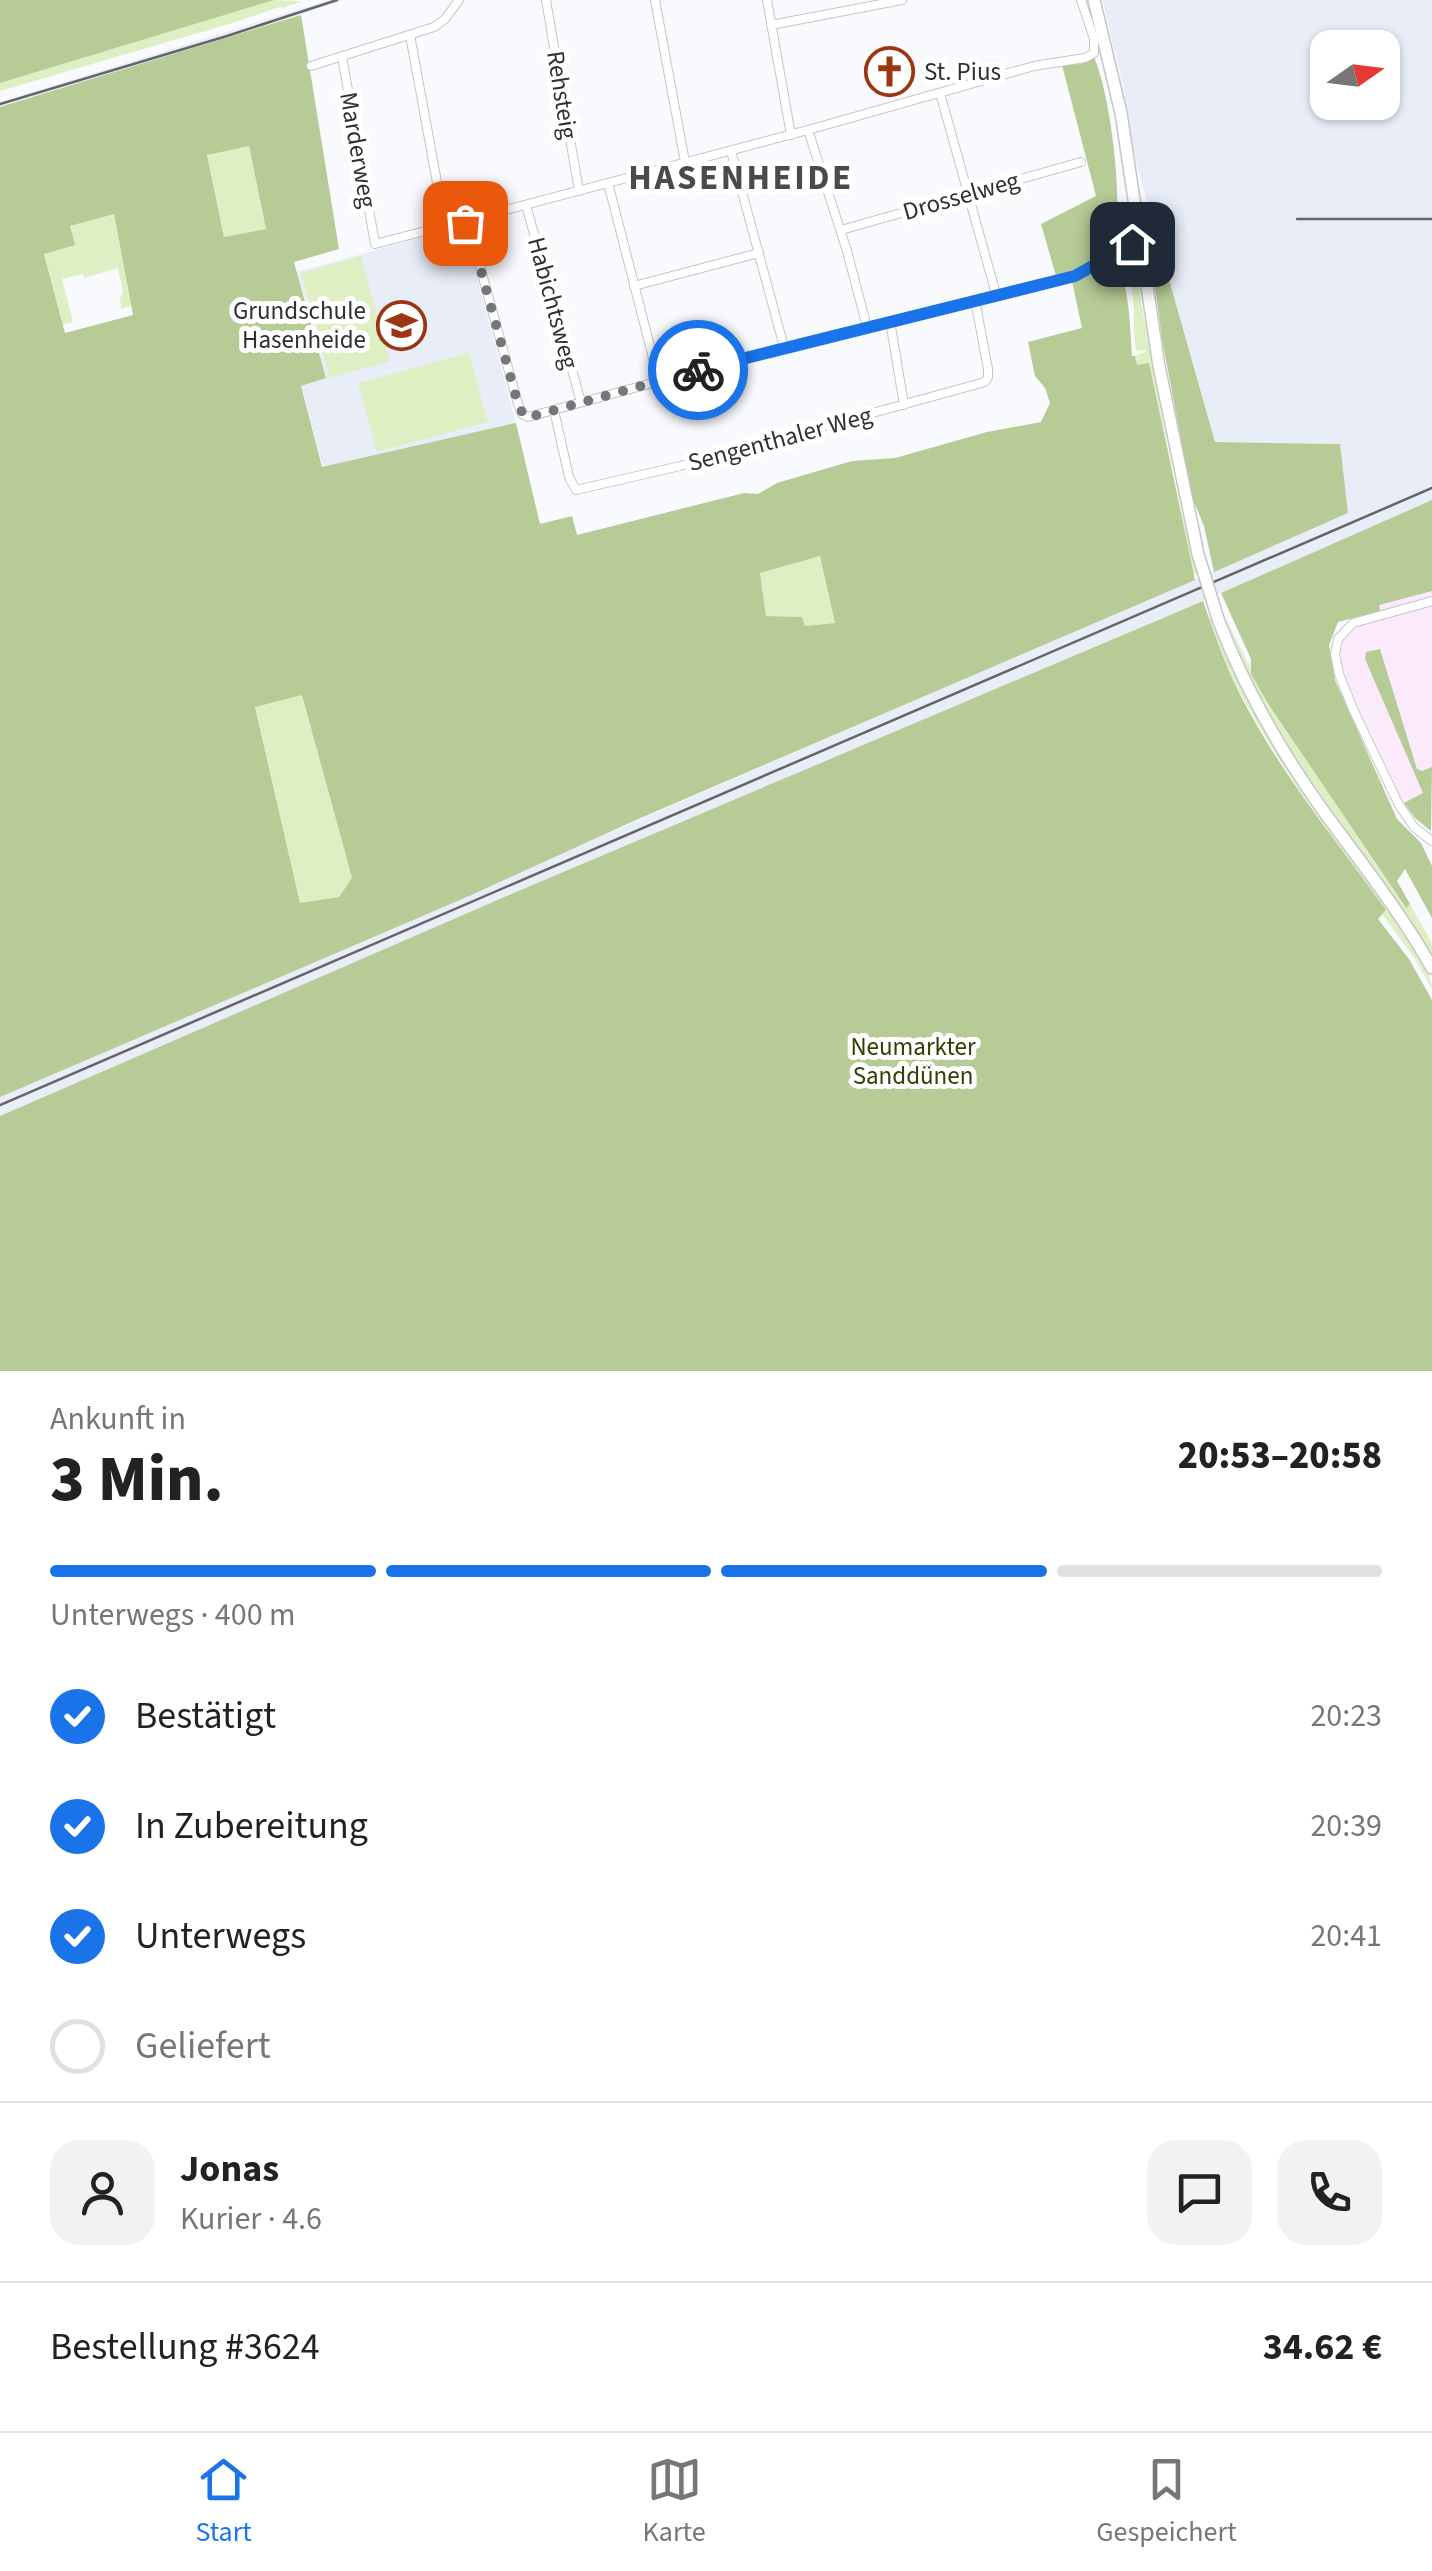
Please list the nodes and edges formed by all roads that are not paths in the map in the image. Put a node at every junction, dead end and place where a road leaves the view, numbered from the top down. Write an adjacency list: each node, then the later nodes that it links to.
1 (460, 0): 9 (street)
2 (546, 0): 19 (street, Rehsteig)
3 (655, 0): 16 (street)
4 (767, 0): 8 (street)
5 (902, 0): 8 (street)
6 (1081, 0): 12 (street)
7 (1094, 0): 25 (main road)
8 (771, 24): 14 (street)
9 (410, 35): 10 (street); 23 (street)
10 (342, 56): 11 (street); 23 (street, Marderweg)
11 (311, 66)
12 (940, 92): 13 (street); 20 (street)
13 (808, 130): 14 (street); 24 (street)
14 (791, 134): 15 (street)
15 (731, 151): 16 (street); 26 (street)
16 (685, 162): 18 (street)
17 (1081, 162): 20 (street, Drosselweg)
18 (608, 184): 19 (street); 27 (street)
19 (579, 191): 21 (street)
20 (968, 194): 24 (street, Drosselweg); 28 (street)
21 (526, 204): 22 (street); 34 (street, Habichtsweg)
22 (468, 224): 23 (street); 36 (street)
23 (445, 226)
24 (841, 230): 31 (street)
25 (1139, 242): 28 (street); 39 (main road, bridge)
26 (759, 253): 27 (street); 32 (street)
27 (634, 286): 33 (street)
28 (996, 294): 29 (street)
29 (975, 300): 30 (street); 35 (street, Sengenthaler Weg)
30 (890, 321): 31 (street); 35 (street)
31 (867, 327): 32 (street)
32 (784, 347): 33 (street)
33 (659, 381): 34 (street)
34 (581, 402): 36 (street)
35 (904, 405): 36 (street, Sengenthaler Weg)
36 (554, 410)
37 (1432, 601): 38 (street)
38 (1432, 842)
39 (1432, 968)

